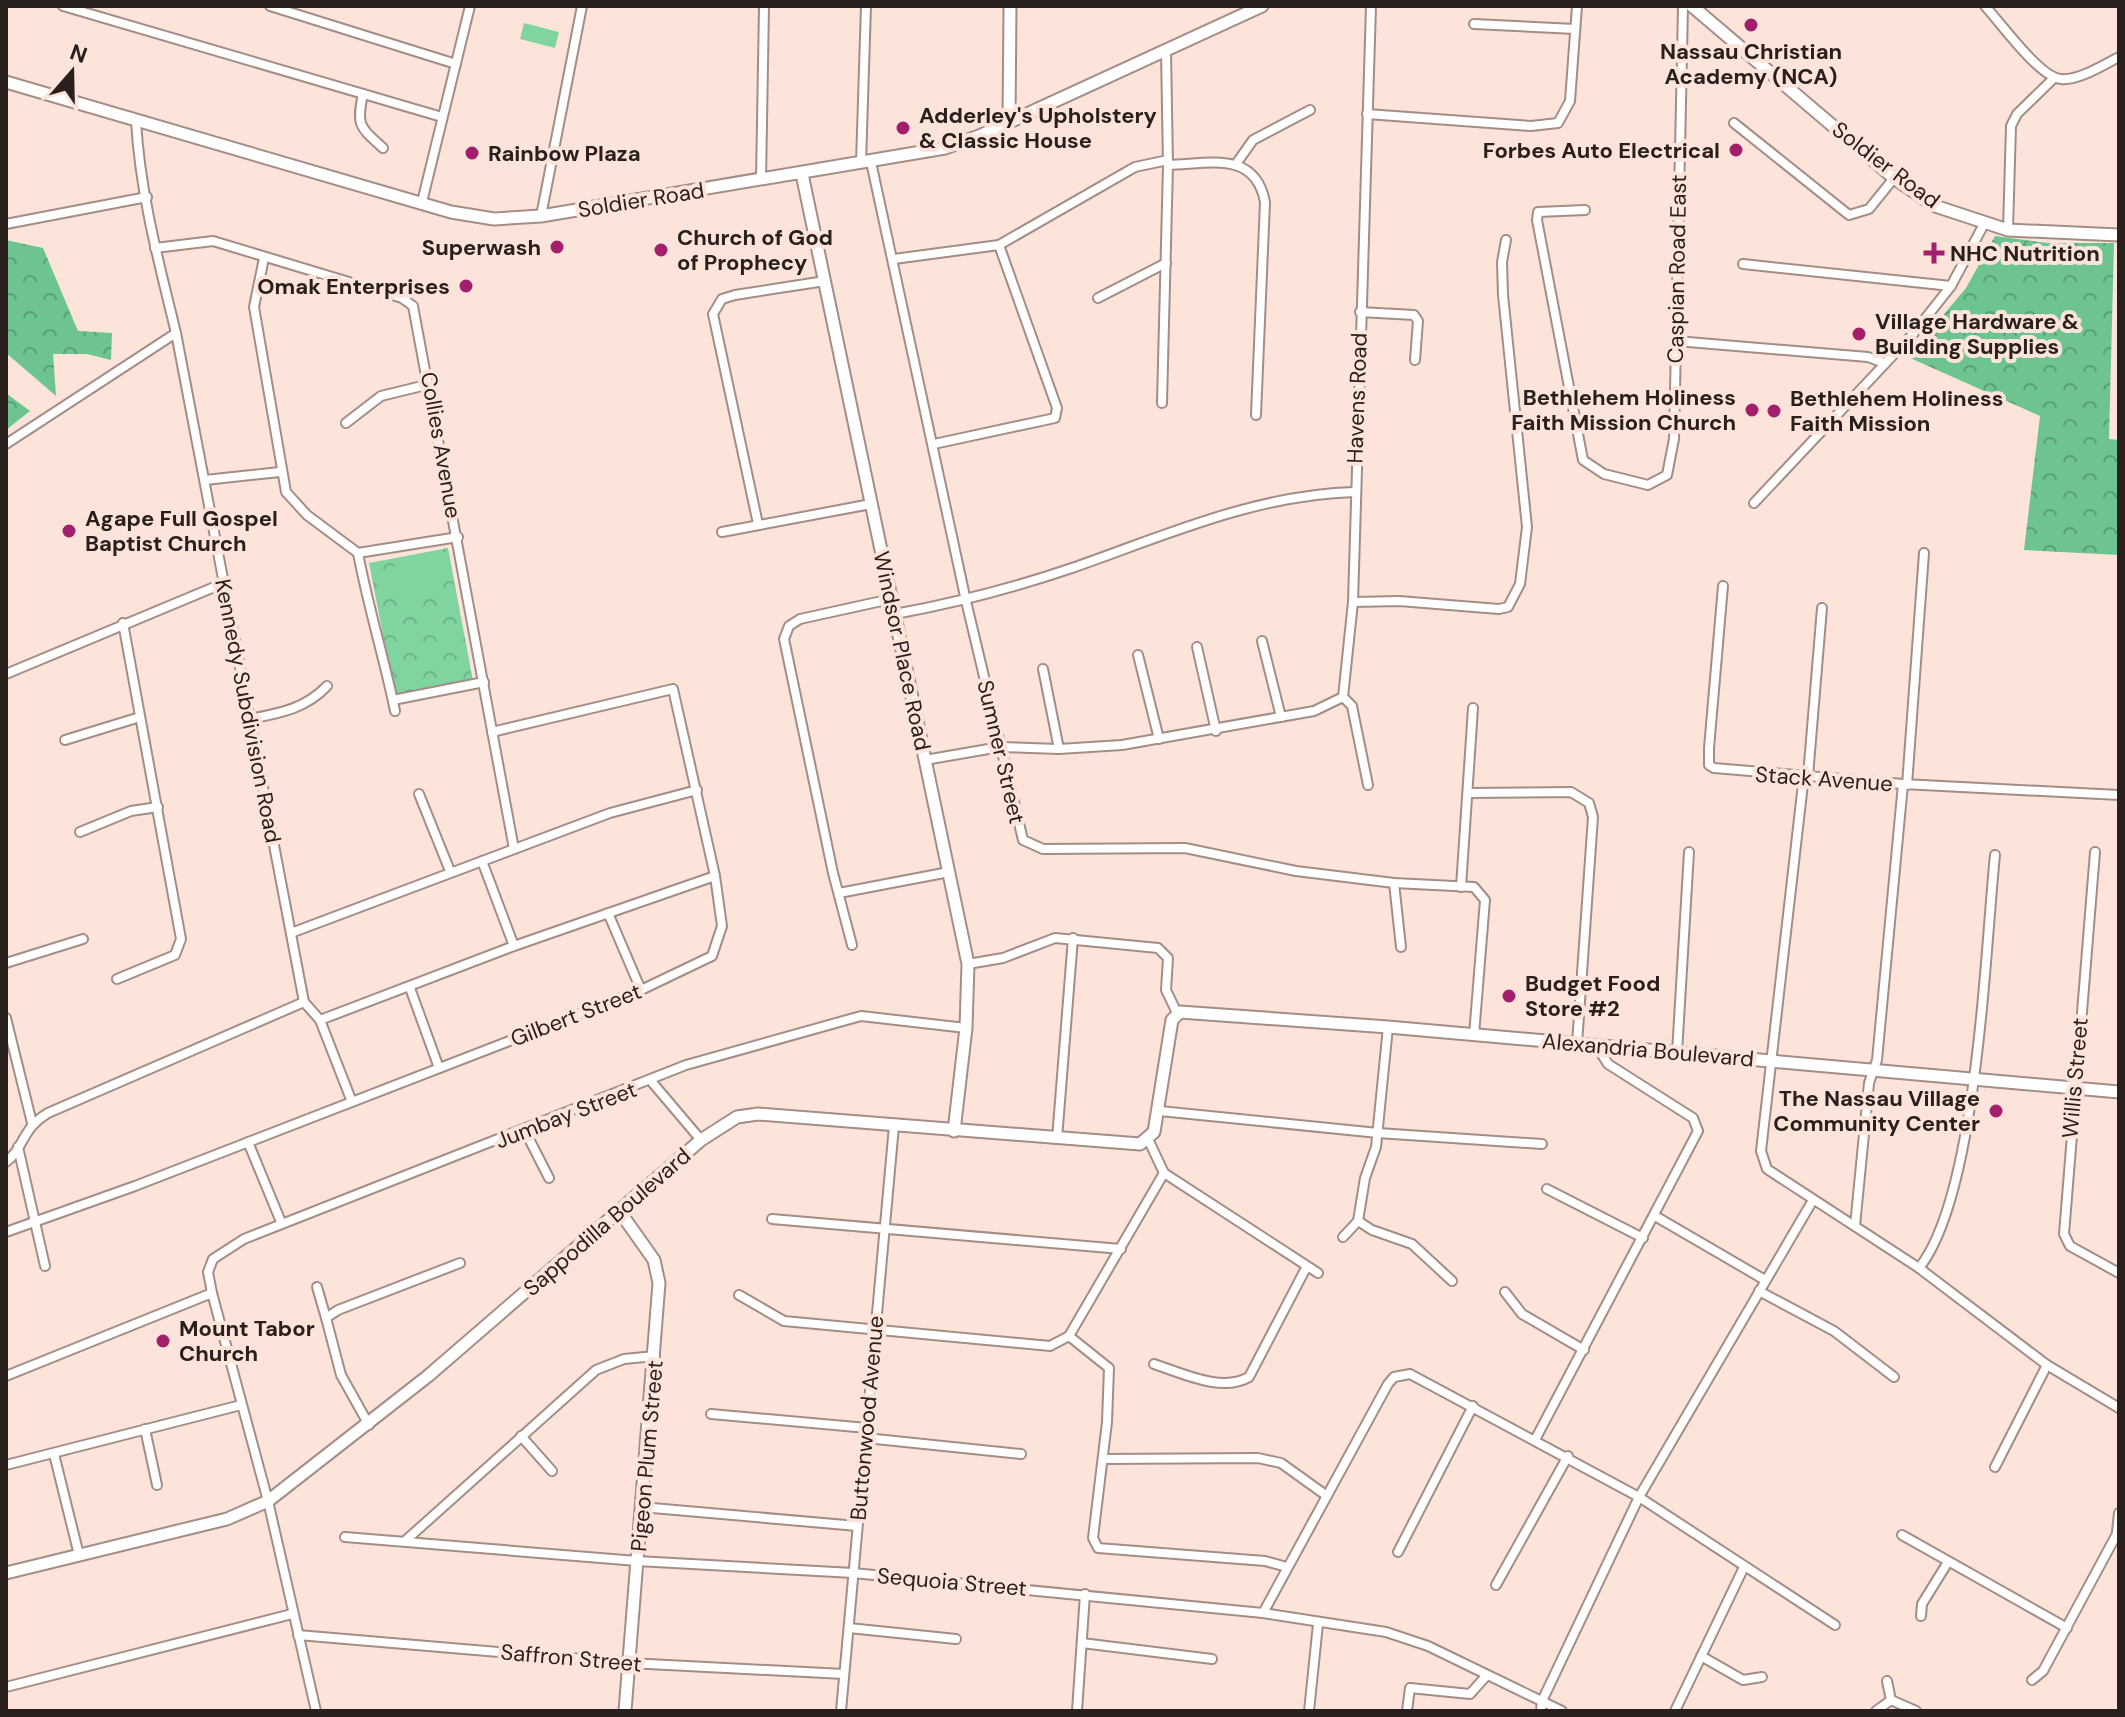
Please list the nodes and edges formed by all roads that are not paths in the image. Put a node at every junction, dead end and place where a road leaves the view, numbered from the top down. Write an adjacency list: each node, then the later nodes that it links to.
1 (63, 6): 21 (street)
2 (270, 6): 18 (street)
3 (470, 6): 18 (street)
4 (582, 6): 38 (street)
5 (764, 6): 34 (street)
6 (866, 6): 29 (street, Sumner Street)
7 (1010, 6): 26 (street)
8 (1371, 6): 23 (street, Havens Road)
9 (1577, 6): 15 (street)
10 (1683, 6): 55 (street, Caspian Road East)
11 (1692, 6): 33 (street, Soldier Road)
12 (1985, 6): 19 (street)
13 (1258, 7): 16 (street, Soldier Road)
14 (1474, 24): 15 (street)
15 (1575, 29): 23 (street)
16 (1166, 51): 26 (street, Soldier Road); 30 (street)
17 (2119, 57): 19 (street)
18 (456, 64): 24 (street)
19 (2054, 78): 41 (street)
20 (6, 82): 25 (street, Soldier Road)
21 (363, 94): 24 (street); 28 (street)
22 (1310, 110): 31 (street)
23 (1367, 114): 53 (street, Havens Road)
24 (442, 117): 36 (street)
25 (136, 121): 35 (street, Kennedy Subdivision Road); 36 (street, Soldier Road)
26 (1009, 121): 29 (street, Soldier Road)
27 (1734, 123): 33 (street)
28 (383, 148)
29 (866, 162): 32 (street, Soldier Road); 47 (street, Sumner Street)
30 (1168, 163): 31 (street); 44 (street); 48 (street)
31 (1236, 164): 60 (street)
32 (802, 174): 34 (street, Soldier Road); 50 (street, Windsor Place Road)
33 (1894, 178): 40 (street, Soldier Road)
34 (761, 180): 38 (street, Soldier Road)
35 (147, 197): 39 (street); 45 (street, Kennedy Subdivision Road)
36 (422, 202): 38 (street, Soldier Road)
37 (1585, 210): 55 (street, Caspian Road East)
38 (541, 216)
39 (6, 224)
40 (1984, 224): 41 (street, Soldier Road); 51 (street)
41 (2008, 230): 42 (street, Soldier Road)
42 (2119, 235)
43 (1506, 240): 78 (street)
44 (999, 245): 47 (street); 63 (street)
45 (155, 248): 46 (street, Collies Avenue); 54 (street, Kennedy Subdivision Road)
46 (264, 258): 58 (street, Collies Avenue); 64 (street)
47 (894, 259): 63 (street, Sumner Street)
48 (1166, 263): 52 (street); 59 (street)
49 (1743, 264): 51 (street)
50 (825, 281): 68 (street, Windsor Place Road); 69 (street)
51 (1951, 286): 57 (street)
52 (1098, 298)
53 (1360, 312): 56 (street); 66 (street, Havens Road)
54 (176, 333): 62 (street); 65 (street, Kennedy Subdivision Road)
55 (1676, 341): 57 (street)
56 (1415, 360)
57 (1884, 363): 67 (street)
58 (430, 384): 61 (street); 71 (street, Collies Avenue)
59 (1162, 403)
60 (1256, 415)
61 (346, 423)
62 (6, 444)
63 (934, 444): 77 (street, Sumner Street)
64 (280, 472): 65 (street); 72 (street)
65 (205, 480): 74 (street, Kennedy Subdivision Road)
66 (1354, 492): 77 (street); 78 (street, Havens Road)
67 (1754, 503)
68 (871, 504): 69 (street); 76 (street, Windsor Place Road)
69 (758, 524): 70 (street)
70 (722, 532)
71 (458, 537): 72 (street); 87 (street, Collies Avenue)
72 (358, 553): 90 (street)
73 (1924, 553): 104 (street)
74 (224, 583): 81 (street); 95 (street, Kennedy Subdivision Road)
75 (1723, 586): 103 (street, Stack Avenue)
76 (891, 599): 80 (street, Windsor Place Road); 122 (street)
77 (966, 601): 80 (street); 100 (street, Sumner Street)
78 (1353, 602): 89 (street, Havens Road)
79 (1822, 608): 103 (street)
80 (895, 614): 102 (street, Windsor Place Road)
81 (123, 623): 86 (street); 93 (street)
82 (1262, 641): 94 (street)
83 (1197, 647): 96 (street)
84 (1138, 655): 98 (street)
85 (1043, 669): 101 (street)
86 (6, 674)
87 (484, 682): 90 (street); 97 (street, Collies Avenue)
88 (327, 686): 95 (street)
89 (1343, 697): 94 (street); 105 (street, Havens Road)
90 (393, 700): 92 (street)
91 (1473, 708): 107 (street)
92 (395, 711)
93 (140, 717): 99 (street); 110 (street)
94 (1281, 717): 96 (street)
95 (250, 719): 124 (street, Kennedy Subdivision Road)
96 (1216, 731): 98 (street)
97 (492, 732): 106 (street, Gilbert Street); 112 (street, Collies Avenue)
98 (1159, 739): 101 (street)
99 (65, 740)
100 (1000, 747): 101 (street); 102 (street); 120 (street, Sumner Street)
101 (1059, 749)
102 (925, 760): 118 (street, Windsor Place Road)
103 (1806, 776): 104 (street, Stack Avenue); 145 (street)
104 (1905, 784): 109 (street, Stack Avenue); 147 (street)
105 (1368, 785)
106 (697, 790): 112 (street); 119 (street, Gilbert Street)
107 (1468, 793): 121 (street); 142 (street)
108 (419, 794): 117 (street)
109 (2119, 795)
110 (158, 807): 111 (street); 132 (street)
111 (80, 832)
112 (514, 849): 116 (street)
113 (1689, 852): 144 (street)
114 (2095, 852): 150 (street, Willis Street)
115 (1995, 855): 148 (street)
116 (482, 861): 117 (street); 128 (street)
117 (450, 871): 124 (street)
118 (949, 872): 122 (street); 131 (street, Windsor Place Road)
119 (715, 876): 123 (street); 134 (street, Gilbert Street)
120 (1394, 883): 121 (street, Sumner Street); 129 (street)
121 (1461, 887): 141 (street)
122 (839, 893): 127 (street)
123 (608, 913): 128 (street); 134 (street)
124 (291, 933): 135 (street, Kennedy Subdivision Road)
125 (1073, 938): 131 (street); 136 (street); 159 (street)
126 (83, 939): 130 (street)
127 (852, 945)
128 (514, 946): 133 (street)
129 (1401, 947)
130 (6, 963)
131 (968, 964): 140 (street, Windsor Place Road)
132 (117, 979)
133 (410, 988): 138 (street); 146 (street)
134 (641, 990): 146 (street, Gilbert Street)
135 (304, 1002): 138 (street); 154 (street)
136 (1177, 1013): 139 (street, Alexandria Boulevard); 153 (street)
137 (6, 1018): 154 (street)
138 (320, 1020): 152 (street)
139 (1388, 1027): 141 (street, Alexandria Boulevard); 158 (street)
140 (966, 1028): 149 (street, Jumbay Street); 157 (street, Windsor Place Road)
141 (1474, 1035): 142 (street, Alexandria Boulevard)
142 (1577, 1044): 143 (street, Alexandria Boulevard)
143 (1596, 1045): 144 (street, Alexandria Boulevard); 171 (street)
144 (1677, 1053): 145 (street, Alexandria Boulevard)
145 (1771, 1061): 147 (street, Alexandria Boulevard); 169 (street)
146 (439, 1068): 152 (street, Gilbert Street)
147 (1872, 1070): 148 (street, Alexandria Boulevard); 176 (street)
148 (1972, 1079): 150 (street, Alexandria Boulevard); 185 (street)
149 (651, 1081): 156 (street, Jumbay Street); 161 (street)
150 (2074, 1088): 151 (street, Alexandria Boulevard); 187 (street, Willis Street)
151 (2119, 1092)
152 (352, 1102): 162 (street, Gilbert Street)
153 (1160, 1111): 158 (street); 160 (street)
154 (32, 1123): 164 (street)
155 (894, 1126): 157 (street, Sappodilla Boulevard); 161 (street, Sappodilla Boulevard); 177 (street, Buttonwood Avenue)
156 (525, 1131): 167 (street); 175 (street, Jumbay Street)
157 (954, 1131): 159 (street, Sappodilla Boulevard)
158 (1378, 1133): 163 (street); 174 (street)
159 (1057, 1139): 160 (street, Sappodilla Boulevard)
160 (1148, 1139): 166 (street)
161 (701, 1140): 170 (street, Sappodilla Boulevard)
162 (248, 1142): 173 (street, Gilbert Street); 175 (street)
163 (1542, 1144)
164 (18, 1146): 165 (street); 173 (street)
165 (6, 1162)
166 (1164, 1173): 181 (street); 184 (street)
167 (549, 1178)
168 (1547, 1189): 180 (street)
169 (1813, 1200): 176 (street); 188 (street)
170 (620, 1212): 199 (street, Pigeon Plum Street); 208 (street, Sappodilla Boulevard)
171 (1655, 1216): 180 (street); 188 (street)
172 (772, 1219): 177 (street)
173 (37, 1221): 178 (street, Gilbert Street); 183 (street)
174 (1358, 1221): 179 (street); 189 (street)
175 (281, 1222): 193 (street, Jumbay Street)
176 (1855, 1226): 185 (street)
177 (886, 1228): 181 (street); 196 (street, Buttonwood Avenue)
178 (6, 1232)
179 (1343, 1237)
180 (1643, 1238): 198 (street)
181 (1121, 1249): 197 (street)
182 (460, 1263): 195 (street)
183 (45, 1266)
184 (1306, 1268): 186 (street); 200 (street)
185 (1919, 1268): 201 (street)
186 (1318, 1273)
187 (2119, 1273)
188 (1765, 1280): 191 (street)
189 (1452, 1281)
190 (317, 1287): 195 (street)
191 (1759, 1291): 203 (street); 222 (street)
192 (1505, 1292): 198 (street)
193 (212, 1293): 202 (street); 204 (street)
194 (739, 1295): 196 (street)
195 (326, 1318): 208 (street)
196 (875, 1329): 197 (street); 210 (street, Buttonwood Avenue)
197 (1069, 1336): 216 (street)
198 (1584, 1350): 212 (street)
199 (656, 1356): 211 (street); 224 (street, Pigeon Plum Street)
200 (1154, 1364)
201 (2047, 1365): 206 (street); 218 (street)
202 (6, 1376)
203 (1894, 1377)
204 (241, 1405): 209 (street); 223 (street)
205 (1473, 1406): 212 (street); 221 (street); 231 (street)
206 (2119, 1408)
207 (711, 1414): 210 (street)
208 (369, 1425): 223 (street, Sappodilla Boulevard)
209 (145, 1429): 213 (street); 220 (street)
210 (866, 1433): 214 (street); 226 (street, Buttonwood Avenue)
211 (521, 1436): 219 (street); 230 (street)
212 (1536, 1438): 215 (street)
213 (54, 1454): 217 (street); 232 (street)
214 (1021, 1454)
215 (1568, 1456): 222 (street); 239 (street)
216 (1103, 1459): 221 (street); 235 (street)
217 (6, 1465)
218 (1995, 1467)
219 (552, 1471)
220 (157, 1485)
221 (1327, 1496): 235 (street)
222 (1639, 1497): 236 (street); 261 (street)
223 (268, 1501): 232 (street, Sappodilla Boulevard); 242 (street)
224 (641, 1507): 226 (street); 233 (street, Pigeon Plum Street)
225 (2119, 1513): 227 (street)
226 (857, 1526): 238 (street, Buttonwood Avenue)
227 (2118, 1531): 247 (street)
228 (1902, 1535): 234 (street)
229 (345, 1537): 230 (street, Sequoia Street)
230 (405, 1541): 233 (street, Sequoia Street)
231 (1398, 1552)
232 (79, 1555): 237 (street, Sappodilla Boulevard)
233 (637, 1561): 238 (street, Sequoia Street); 253 (street, Pigeon Plum Street)
234 (1948, 1562): 243 (street); 247 (street)
235 (1287, 1567): 241 (street)
236 (1744, 1567): 245 (street); 251 (street)
237 (6, 1573)
238 (853, 1573): 240 (street, Sequoia Street); 246 (street, Buttonwood Avenue)
239 (1496, 1585)
240 (1085, 1594): 241 (street, Sequoia Street); 250 (street)
241 (1263, 1613): 244 (street, Sequoia Street)
242 (292, 1614): 248 (street); 259 (street)
243 (1921, 1616)
244 (1318, 1624): 255 (street, Sequoia Street); 266 (street)
245 (1835, 1625)
246 (849, 1628): 249 (street); 254 (street, Buttonwood Avenue)
247 (2067, 1628): 257 (street)
248 (298, 1635): 253 (street, Saffron Street); 262 (street)
249 (956, 1639)
250 (1082, 1643): 252 (street); 265 (street)
251 (1701, 1656): 256 (street); 269 (street)
252 (1212, 1659)
253 (629, 1663): 254 (street, Saffron Street); 263 (street, Pigeon Plum Street)
254 (844, 1674): 264 (street, Buttonwood Avenue)
255 (1487, 1675): 261 (street, Sequoia Street); 267 (street)
256 (1762, 1677)
257 (2032, 1680)
258 (1887, 1681): 260 (street)
259 (6, 1687)
260 (1891, 1700): 270 (street); 271 (street)
261 (1541, 1706): 268 (street, Sequoia Street)
262 (315, 1711)
263 (625, 1711)
264 (841, 1711)
265 (1077, 1711)
266 (1309, 1711)
267 (1407, 1711)
268 (1562, 1711)
269 (1675, 1711)
270 (1876, 1711)
271 (1916, 1711)

